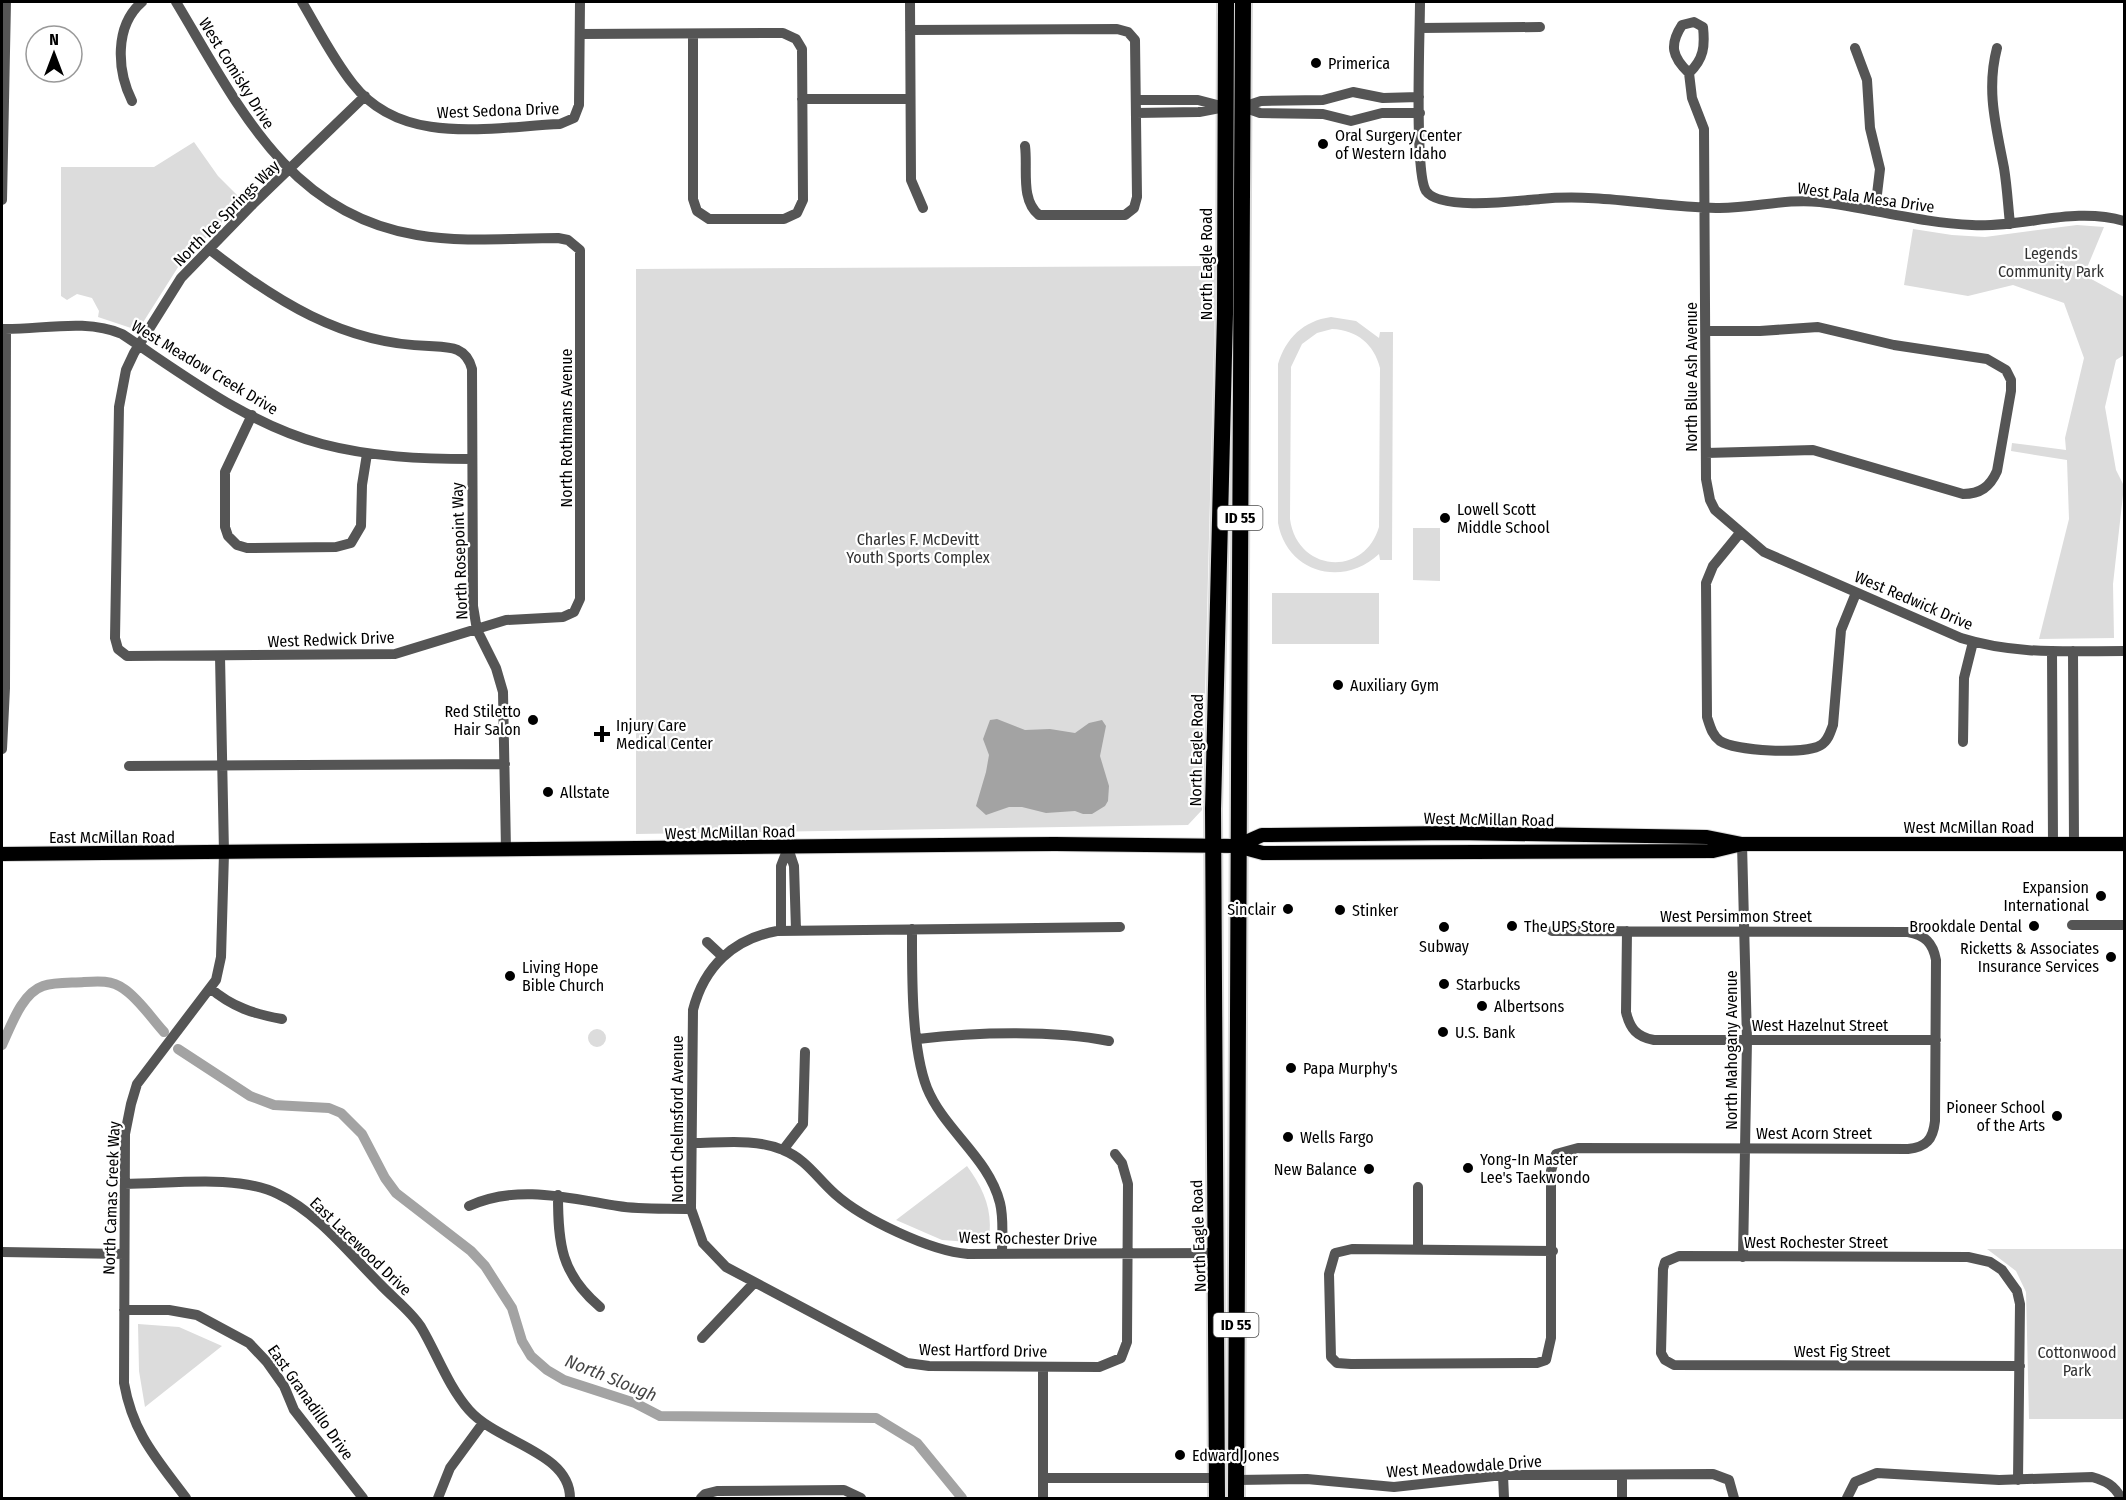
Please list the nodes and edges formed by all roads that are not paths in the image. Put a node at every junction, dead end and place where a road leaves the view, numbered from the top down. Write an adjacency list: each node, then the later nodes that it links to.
1 (142, 2): 24 (street)
2 (176, 2): 30 (street, West Comisky Drive)
3 (302, 2): 19 (street, West Sedona Drive)
4 (580, 2): 14 (street)
5 (910, 2): 13 (street)
6 (1226, 2): 25 (highway, North Eagle Road / ID 55)
7 (1233, 2): 26 (highway)
8 (1243, 2): 26 (highway, ID 55)
9 (1420, 2): 12 (street)
10 (4, 8): 31 (street)
11 (1540, 27): 12 (street)
12 (1420, 28): 20 (street)
13 (910, 30): 22 (street); 23 (street)
14 (580, 34): 15 (street); 19 (street, West Sedona Drive)
15 (693, 34): 21 (street); 21 (street)
16 (1855, 48): 34 (street)
17 (1997, 48): 36 (street)
18 (1689, 73): 33 (street, North Blue Ash Avenue)
19 (365, 96): 30 (street, North Ice Springs Way)
20 (1419, 97): 26 (street); 28 (street)
21 (802, 99): 22 (street)
22 (910, 99): 32 (street)
23 (1136, 100): 25 (street); 27 (street)
24 (132, 101)
25 (1225, 107): 27 (street); 37 (highway); 69 (highway, North Eagle Road / ID 55)
26 (1243, 107): 28 (street); 37 (highway, ID 55)
27 (1136, 113): 29 (street)
28 (1419, 113): 33 (street, West Pala Mesa Drive)
29 (1025, 146)
30 (290, 171): 38 (street, West Comisky Drive); 39 (street, North Ice Springs Way)
31 (2, 200)
32 (923, 208)
33 (1706, 208): 34 (street, West Pala Mesa Drive); 41 (street, North Blue Ash Avenue)
34 (1875, 211): 36 (street, West Pala Mesa Drive)
35 (2124, 219): 36 (street, West Pala Mesa Drive)
36 (2010, 224)
37 (1242, 233): 70 (highway, ID 55)
38 (576, 245): 50 (street, North Rothmans Avenue)
39 (209, 249): 42 (street, North Ice Springs Way); 46 (street, North Rosepoint Way)
40 (4, 329): 42 (street, West Meadow Creek Drive); 48 (street)
41 (1706, 331): 44 (street, North Blue Ash Avenue); 44 (street)
42 (140, 346): 43 (street, West Meadow Creek Drive); 56 (street, North Ice Springs Way)
43 (252, 415): 45 (street, West Meadow Creek Drive); 45 (street)
44 (1706, 453): 47 (street, North Blue Ash Avenue)
45 (367, 454): 46 (street, West Meadow Creek Drive)
46 (472, 459): 51 (street, North Rosepoint Way)
47 (1740, 533): 49 (street, West Redwick Drive); 49 (street)
48 (3, 547): 57 (street)
49 (1856, 592): 52 (street, West Redwick Drive)
50 (574, 612): 51 (street, West Redwick Drive)
51 (477, 630): 58 (street, West Redwick Drive); 61 (street, North Rosepoint Way)
52 (1973, 642): 53 (street, West Redwick Drive); 59 (street)
53 (2052, 651): 54 (street, West Redwick Drive); 66 (street)
54 (2073, 651): 55 (street, West Redwick Drive); 67 (street)
55 (2124, 651)
56 (120, 652): 58 (street, West Redwick Drive)
57 (3, 655): 60 (street)
58 (220, 656): 62 (street, North Camas Creek Way)
59 (1963, 742)
60 (2, 749)
61 (505, 764): 62 (street); 72 (street, North Rosepoint Way)
62 (220, 765): 63 (street); 74 (street, North Camas Creek Way)
63 (129, 766)
64 (1625, 837): 65 (main road, West McMillan Road); 70 (main road, West McMillan Road); 73 (main road)
65 (1742, 844): 66 (main road, West McMillan Road); 73 (main road, West McMillan Road); 84 (street, North Mahogany Avenue)
66 (2053, 844): 67 (main road, West McMillan Road)
67 (2074, 844): 68 (main road, West McMillan Road)
68 (2124, 844)
69 (1214, 846): 70 (main road, West McMillan Road); 71 (main road, West McMillan Road); 106 (highway, North Eagle Road / ID 55)
70 (1237, 846): 73 (main road, West McMillan Road); 124 (highway, ID 55)
71 (788, 848): 72 (main road, West McMillan Road); 80 (street); 82 (street)
72 (506, 850): 74 (main road, West McMillan Road)
73 (1707, 851)
74 (224, 853): 75 (main road, East McMillan Road); 87 (street, North Camas Creek Way)
75 (2, 854)
76 (2072, 926): 77 (street)
77 (2124, 926)
78 (1120, 927): 79 (street)
79 (912, 929): 80 (street); 89 (street)
80 (796, 930): 82 (street)
81 (1552, 930): 83 (street, West Persimmon Street)
82 (781, 931): 86 (street)
83 (1627, 932): 84 (street, West Persimmon Street); 90 (street, West Hazelnut Street)
84 (1745, 932): 90 (street, North Mahogany Avenue); 91 (street, West Persimmon Street)
85 (707, 942): 86 (street)
86 (722, 956): 94 (street, North Chelmsford Avenue)
87 (210, 988): 88 (street); 98 (street, North Camas Creek Way)
88 (282, 1019)
89 (918, 1039): 92 (street); 108 (street)
90 (1747, 1040): 91 (street, West Hazelnut Street); 95 (street, North Mahogany Avenue)
91 (1936, 1040): 95 (street, West Acorn Street)
92 (1109, 1041)
93 (805, 1052): 96 (street)
94 (692, 1143): 96 (street, West Rochester Drive); 102 (street, North Chelmsford Avenue)
95 (1745, 1148): 104 (street, West Acorn Street); 110 (street, North Mahogany Avenue)
96 (783, 1150): 108 (street, West Rochester Drive)
97 (1115, 1154): 109 (street)
98 (125, 1184): 107 (street, North Camas Creek Way); 118 (street, East Lacewood Drive)
99 (1418, 1187): 103 (street)
100 (558, 1195): 101 (street); 102 (street); 112 (street)
101 (469, 1206)
102 (691, 1209): 111 (street, North Chelmsford Avenue)
103 (1418, 1250): 104 (street); 104 (street)
104 (1553, 1251)
105 (2, 1252): 107 (street)
106 (1217, 1253): 109 (street, West Rochester Drive); 119 (highway, North Eagle Road / ID 55)
107 (124, 1254): 113 (street, North Camas Creek Way)
108 (1002, 1254): 109 (street, West Rochester Drive)
109 (1128, 1254): 117 (street, West Hartford Drive)
110 (1743, 1257): 115 (street, West Rochester Street); 116 (street, West Rochester Street)
111 (754, 1283): 114 (street); 117 (street, West Hartford Drive)
112 (600, 1307)
113 (124, 1310): 127 (street, North Camas Creek Way); 128 (street, East Granadillo Drive)
114 (702, 1338)
115 (1665, 1360): 116 (street, West Fig Street)
116 (2020, 1366): 125 (street, West Rochester Street)
117 (1043, 1367): 122 (street)
118 (483, 1423): 129 (street); 130 (street, East Lacewood Drive)
119 (1217, 1442): 123 (highway, North Eagle Road / ID 55); 124 (highway)
120 (1503, 1475): 121 (street, West Meadowdale Drive); 124 (street, West Meadowdale Drive); 137 (street)
121 (1622, 1475): 138 (street); 139 (street, West Meadowdale Drive)
122 (1043, 1478): 123 (street); 133 (street)
123 (1217, 1478): 134 (highway, North Eagle Road / ID 55); 135 (highway)
124 (1236, 1480): 136 (highway, ID 55)
125 (2018, 1480): 126 (street); 140 (street)
126 (2118, 1494)
127 (186, 1498)
128 (363, 1498)
129 (438, 1498)
130 (570, 1498)
131 (701, 1498): 132 (street)
132 (861, 1498)
133 (1043, 1498)
134 (1217, 1498)
135 (1229, 1498)
136 (1236, 1498)
137 (1504, 1498)
138 (1622, 1498)
139 (1734, 1498)
140 (1847, 1498)

